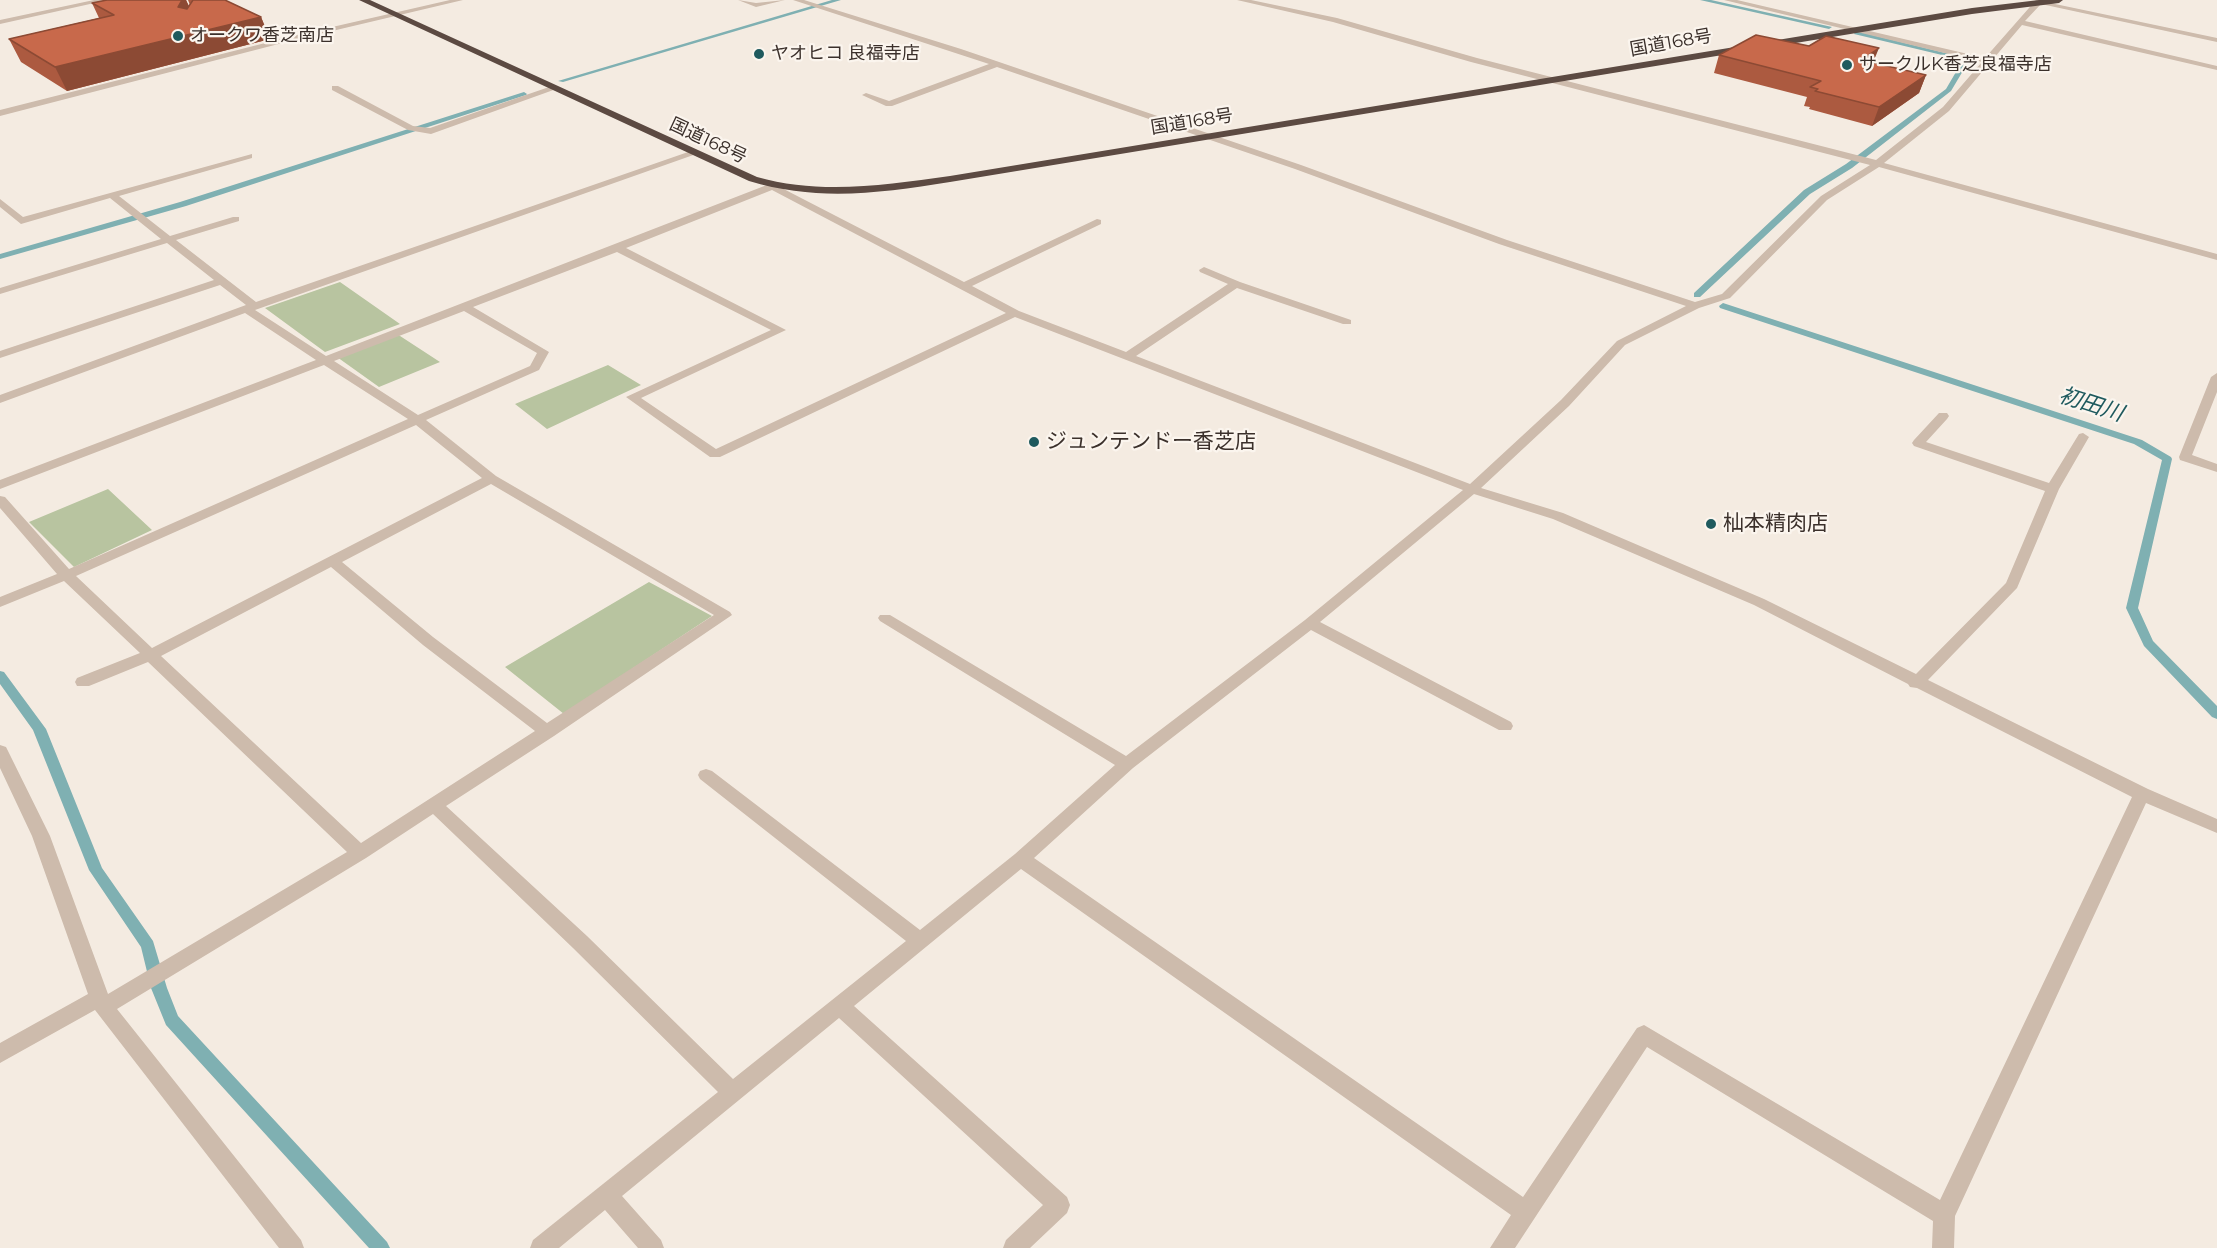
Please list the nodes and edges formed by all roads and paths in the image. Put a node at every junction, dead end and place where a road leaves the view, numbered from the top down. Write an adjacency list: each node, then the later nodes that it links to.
1 (104, 0): 12 (street)
2 (363, 0): 11 (highway, 国道168号)
3 (459, 0): 11 (street)
4 (742, 0): 5 (street)
5 (781, 0)
6 (797, 0): 17 (street)
7 (1241, 0): 19 (street)
8 (1728, 0): 14 (street)
9 (2059, 0): 10 (highway, 国道168号)
10 (2039, 1): 13 (street); 14 (highway, 国道168号); 15 (street)
11 (396, 15): 21 (highway, 国道168号); 23 (street)
12 (0, 22)
13 (2019, 22): 16 (street); 18 (street)
14 (1853, 30): 16 (street); 19 (highway, 国道168号)
15 (2217, 40)
16 (1986, 61): 27 (street)
17 (995, 65): 22 (street); 24 (street)
18 (2217, 68)
19 (1553, 80): 24 (highway, 国道168号); 27 (street)
20 (335, 88): 21 (street)
21 (555, 88): 25 (highway, 国道168号)
22 (866, 95)
23 (0, 113)
24 (1208, 136): 28 (highway, 国道168号); 42 (street)
25 (694, 153): 28 (highway, 国道168号); 43 (street)
26 (249, 156): 29 (street)
27 (1870, 163): 35 (street); 42 (street)
28 (772, 186): 34 (street); 39 (street)
29 (112, 195): 30 (street); 33 (street)
30 (0, 202)
31 (236, 219): 33 (street)
32 (1097, 222): 39 (street)
33 (168, 240): 37 (street); 40 (street)
34 (618, 248): 41 (street); 44 (street)
35 (2217, 257)
36 (1204, 270): 38 (street)
37 (222, 281): 43 (street); 46 (street)
38 (1236, 284): 45 (street); 47 (street)
39 (964, 286): 44 (street)
40 (0, 291)
41 (463, 306): 48 (street); 52 (street)
42 (1695, 306): 57 (street)
43 (250, 308): 48 (street); 50 (street)
44 (1015, 313): 47 (street)
45 (1347, 322)
46 (0, 355)
47 (1128, 356): 57 (street)
48 (323, 359): 52 (street); 56 (street)
49 (2217, 377): 54 (street)
50 (0, 399)
51 (1943, 416): 58 (street)
52 (416, 419): 55 (street); 61 (street)
53 (2083, 437): 58 (street)
54 (2217, 468)
55 (491, 479): 60 (street); 69 (street)
56 (0, 485)
57 (1472, 489): 64 (street); 67 (street)
58 (2052, 489): 67 (street)
59 (0, 500): 61 (street)
60 (332, 561): 65 (street); 69 (street)
61 (67, 576): 62 (street); 65 (street)
62 (0, 602)
63 (885, 618): 71 (street)
64 (1310, 623): 68 (street); 71 (street)
65 (150, 655): 66 (street); 76 (street)
66 (83, 682)
67 (1916, 683): 73 (street)
68 (1505, 726)
69 (548, 732): 74 (street)
70 (0, 751): 79 (street)
71 (1127, 764): 77 (street)
72 (706, 775): 78 (street)
73 (2142, 794): 75 (street); 85 (street)
74 (434, 805): 76 (street); 82 (street)
75 (2217, 826)
76 (360, 853): 79 (street)
77 (1021, 859): 78 (street); 84 (street)
78 (920, 941): 80 (street)
79 (101, 1002): 81 (street); 86 (street)
80 (840, 1006): 82 (street); 89 (street)
81 (0, 1054)
82 (733, 1093): 83 (street)
83 (606, 1196): 87 (street); 88 (street)
84 (1526, 1212): 85 (street); 90 (street)
85 (1944, 1215): 91 (street)
86 (293, 1248)
87 (541, 1248)
88 (653, 1248)
89 (1014, 1248)
90 (1501, 1248)
91 (1942, 1248)

